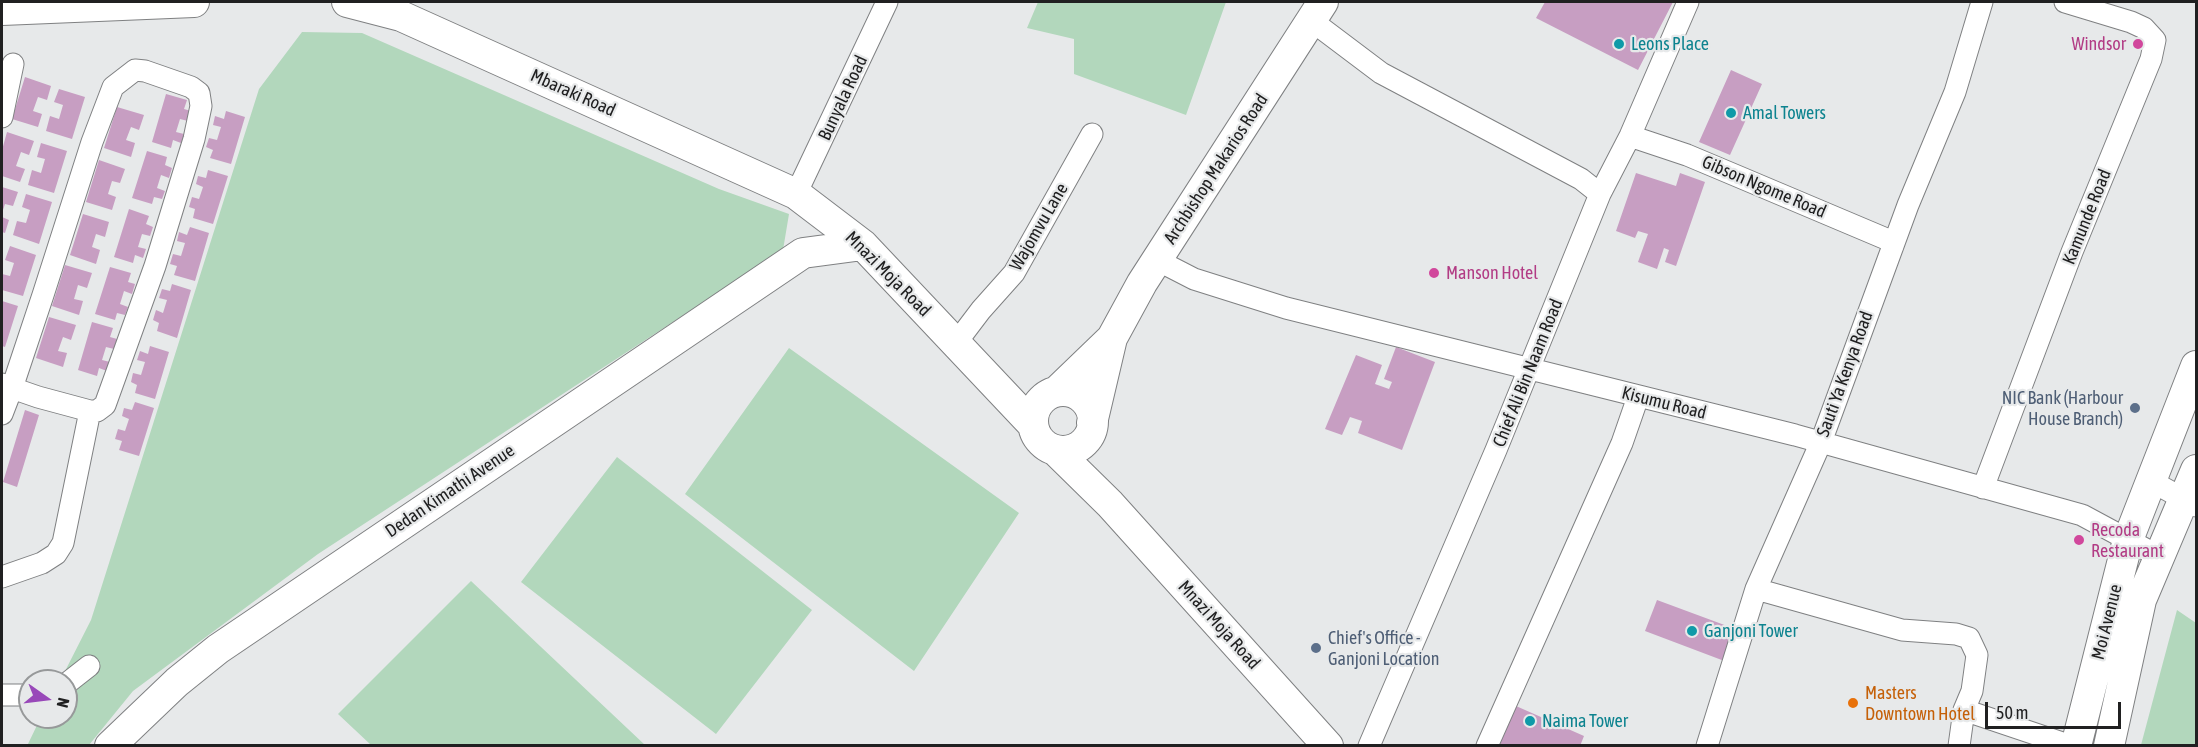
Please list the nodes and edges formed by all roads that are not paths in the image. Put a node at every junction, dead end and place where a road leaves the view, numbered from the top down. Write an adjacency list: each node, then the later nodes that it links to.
1 (194, 2): 7 (main road)
2 (347, 2): 14 (main road, Mbaraki Road)
3 (888, 2): 14 (street, Bunyala Road)
4 (1688, 2): 12 (street, Chief Ali Bin Naam Road)
5 (2065, 2): 34 (street, Kamunde Road)
6 (1980, 3): 16 (street, Sauti Ya Kenya Road)
7 (2, 10)
8 (1318, 11): 13 (street); 18 (main road, Archbishop Makarios Road)
9 (13, 63): 10 (street)
10 (2, 117)
11 (1092, 134): 20 (street, Wajomvu Lane)
12 (1630, 136): 13 (street, Chief Ali Bin Naam Road); 16 (street, Gibson Ngome Road)
13 (1600, 194): 22 (street, Chief Ali Bin Naam Road)
14 (802, 199): 15 (main road, Mnazi Moja Road); 17 (main road)
15 (863, 244): 17 (main road, Dedan Kimathi Avenue); 20 (main road, Mnazi Moja Road)
16 (1893, 246): 30 (street, Sauti Ya Kenya Road)
17 (803, 253): 46 (main road, Dedan Kimathi Avenue)
18 (1149, 271): 19 (main road, Archbishop Makarios Road); 22 (street, Kisumu Road)
19 (1112, 338): 24 (main road); 29 (main road)
20 (965, 352): 24 (main road); 28 (main road, Mnazi Moja Road)
21 (2196, 366): 33 (main road, Moi Avenue)
22 (1530, 368): 25 (street, Kisumu Road); 48 (street, Chief Ali Bin Naam Road)
23 (7, 386): 26 (street); 26 (street); 27 (street)
24 (1053, 393): 28 (main road); 29 (main road)
25 (1638, 397): 30 (street, Kisumu Road); 49 (street)
26 (90, 411): 39 (street)
27 (2, 414)
28 (1033, 424): 31 (main road)
29 (1090, 430): 31 (main road); 36 (main road)
30 (1821, 442): 34 (street, Kisumu Road); 40 (street, Sauti Ya Kenya Road)
31 (1055, 450): 36 (main road, Mnazi Moja Road)
32 (2196, 470): 35 (main road, Moi Avenue)
33 (2153, 482): 35 (street); 37 (main road, Moi Avenue)
34 (1983, 488): 37 (street, Kisumu Road)
35 (2191, 503): 38 (main road, Moi Avenue)
36 (1110, 504): 47 (main road, Mnazi Moja Road)
37 (2128, 540): 38 (street, Kisumu Road); 53 (main road, Moi Avenue)
38 (2160, 557): 54 (main road, Moi Avenue)
39 (2, 577)
40 (1756, 589): 45 (street); 50 (street, Sauti Ya Kenya Road)
41 (89, 666): 42 (street)
42 (78, 675)
43 (2, 695): 44 (street)
44 (18, 695)
45 (1964, 710): 51 (street); 52 (street)
46 (110, 746)
47 (1328, 746)
48 (1369, 746)
49 (1487, 746)
50 (1707, 746)
51 (1959, 746)
52 (2071, 746)
53 (2076, 746)
54 (2109, 746)

